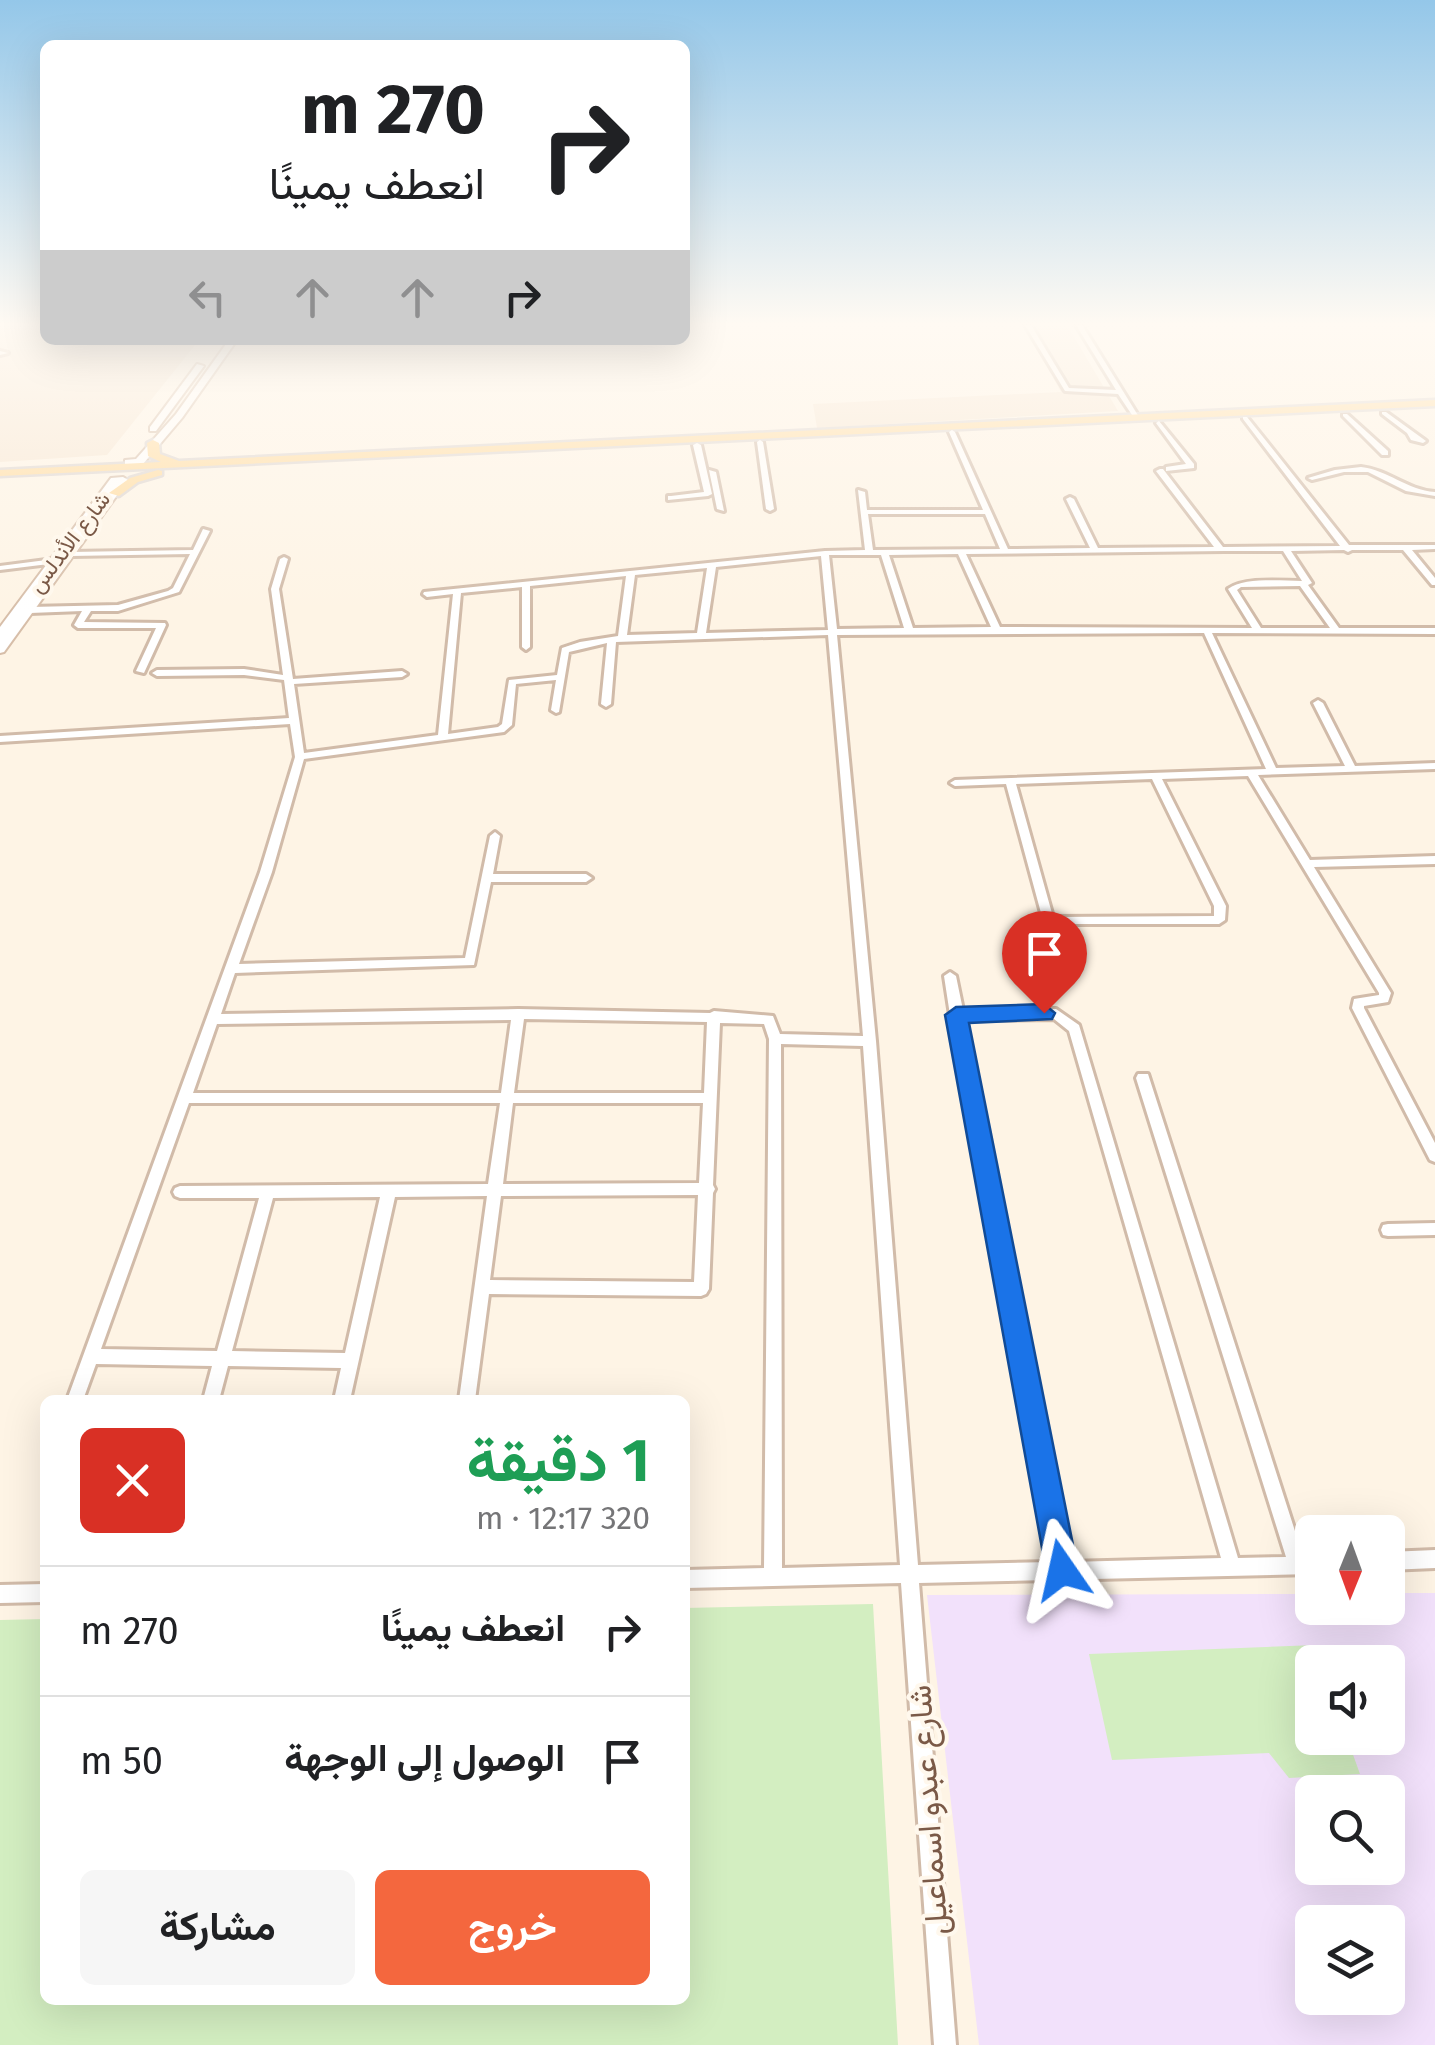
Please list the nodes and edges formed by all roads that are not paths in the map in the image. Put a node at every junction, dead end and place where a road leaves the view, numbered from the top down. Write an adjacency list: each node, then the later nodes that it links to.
1 (160, 420): 16 (main road)
2 (172, 420): 13 (main road, شارع الأندلس)
3 (1083, 420): 9 (main road)
4 (1203, 420): 8 (main road)
5 (1247, 420): 39 (street)
6 (1351, 420): 17 (street)
7 (1393, 420): 11 (street)
8 (1159, 423): 10 (main road); 37 (street)
9 (906, 432): 10 (main road); 14 (main road); 15 (main road)
10 (952, 432): 33 (street)
11 (1416, 437): 12 (street); 18 (street)
12 (1435, 438)
13 (154, 442): 16 (main road, شارع الأندلس); 19 (main road)
14 (760, 442): 15 (main road); 31 (street)
15 (701, 443): 19 (main road); 21 (main road); 28 (street); 30 (street)
16 (136, 452): 20 (main road)
17 (1385, 453)
18 (1428, 454)
19 (211, 464): 20 (main road)
20 (89, 469): 22 (main road)
21 (170, 471): 23 (main road); 27 (main road)
22 (0, 476): 23 (main road)
23 (59, 477): 27 (main road)
24 (1312, 478): 26 (street)
25 (861, 492): 32 (street)
26 (1435, 494)
27 (108, 495): 46 (main road, شارع الأندلس); 49 (main road, شارع الأندلس)
28 (671, 498)
29 (1070, 500): 42 (street)
30 (721, 509)
31 (770, 509)
32 (863, 512): 33 (street); 45 (street)
33 (988, 512): 41 (street)
34 (206, 531): 43 (street)
35 (1435, 547): 36 (street)
36 (1406, 548): 39 (street); 53 (street)
37 (1221, 550): 38 (street); 42 (street)
38 (1286, 550): 39 (street); 55 (street)
39 (1348, 550)
40 (961, 551): 41 (street); 44 (street); 61 (street)
41 (1006, 551): 42 (street)
42 (1095, 551)
43 (195, 552): 46 (street); 59 (street)
44 (884, 552): 45 (street); 64 (street)
45 (870, 553): 47 (street)
46 (70, 554): 58 (main road, شارع الأندلس)
47 (826, 554): 50 (street); 60 (street, شارع عبدو اسماعيل)
48 (284, 559): 76 (street)
49 (54, 561): 51 (street); 58 (main road, شارع الأندلس)
50 (712, 564): 52 (street); 68 (street)
51 (0, 568)
52 (632, 572): 54 (street); 69 (street)
53 (1435, 583)
54 (526, 584): 56 (street); 70 (street)
55 (1304, 585): 65 (street); 66 (street)
56 (457, 592): 57 (street); 82 (street)
57 (427, 594)
58 (33, 601): 59 (street); 67 (main road, شارع الأندلس); 71 (main road, شارع الأندلس)
59 (87, 610): 72 (street)
60 (833, 631): 64 (street); 68 (street); 103 (street, شارع عبدو اسماعيل)
61 (996, 631): 62 (street); 64 (street)
62 (1207, 631): 65 (street); 87 (street)
63 (1435, 631): 66 (street)
64 (910, 632)
65 (1259, 632): 66 (street)
66 (1336, 632)
67 (0, 635)
68 (701, 636): 69 (street)
69 (617, 641): 75 (street); 78 (street)
70 (526, 647)
71 (0, 650)
72 (140, 671)
73 (156, 673): 76 (street)
74 (402, 674): 76 (street)
75 (560, 678): 79 (street); 82 (street)
76 (287, 680): 80 (street)
77 (1318, 703): 85 (street)
78 (606, 704)
79 (556, 710)
80 (295, 721): 81 (street); 83 (street)
81 (0, 739)
82 (443, 739): 83 (street)
83 (300, 757): 96 (street)
84 (1435, 766): 85 (street)
85 (1352, 770): 87 (street)
86 (1251, 772): 87 (street); 88 (street); 93 (street)
87 (1273, 772)
88 (1154, 776): 89 (street); 89 (street)
89 (1010, 782): 90 (street)
90 (955, 783)
91 (495, 836): 94 (street)
92 (1435, 860): 93 (street)
93 (1307, 864): 108 (street)
94 (488, 878): 95 (street); 96 (street)
95 (586, 878)
96 (231, 969): 101 (street)
97 (950, 976): 99 (street)
98 (518, 1014): 100 (street); 101 (street); 105 (street)
99 (956, 1015): 128 (street); 129 (street)
100 (714, 1016): 102 (street); 107 (street)
101 (213, 1019): 106 (street)
102 (775, 1039): 103 (street); 131 (street)
103 (870, 1041): 130 (street, شارع عبدو اسماعيل)
104 (1143, 1078): 124 (street)
105 (508, 1096): 106 (street); 107 (street); 111 (street)
106 (184, 1098): 117 (street)
107 (711, 1098): 109 (street)
108 (1435, 1156)
109 (708, 1189): 111 (street); 116 (street)
110 (389, 1190): 111 (street); 112 (street); 119 (street)
111 (496, 1190): 116 (street)
112 (268, 1191): 113 (street); 118 (street)
113 (180, 1192)
114 (1435, 1228): 115 (street)
115 (1388, 1230)
116 (482, 1287): 123 (street)
117 (91, 1356): 118 (street); 120 (street)
118 (222, 1358): 119 (street); 121 (street)
119 (351, 1361): 122 (street)
120 (77, 1395)
121 (212, 1395)
122 (343, 1395)
123 (468, 1395)
124 (1295, 1535)
125 (1435, 1559): 126 (street)
126 (1405, 1560)
127 (1295, 1565): 128 (street)
128 (1232, 1567): 129 (street)
129 (1062, 1570): 130 (street)
130 (911, 1574): 131 (street); 135 (street, شارع عبدو اسماعيل)
131 (773, 1577): 132 (street)
132 (690, 1579)
133 (40, 1592): 134 (street)
134 (0, 1594)
135 (945, 2045)

